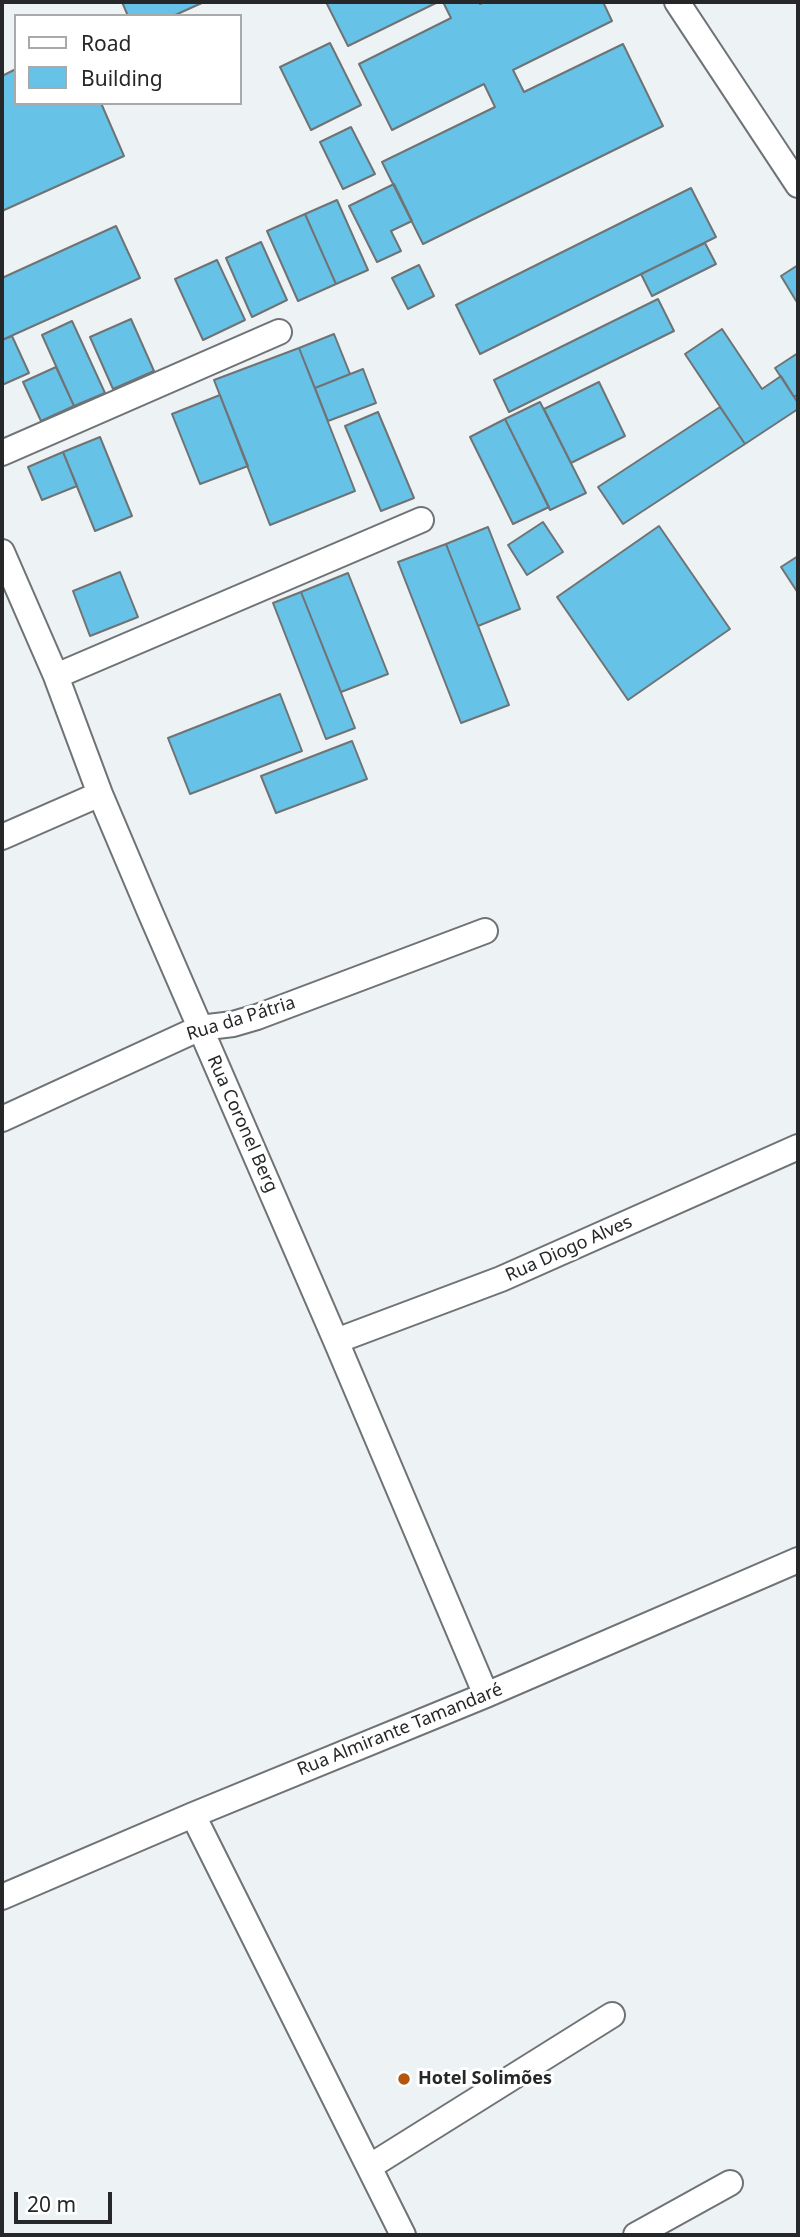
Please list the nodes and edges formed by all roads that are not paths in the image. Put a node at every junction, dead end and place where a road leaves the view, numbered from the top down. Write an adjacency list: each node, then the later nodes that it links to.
1 (677, 2): 2 (street)
2 (798, 185)
3 (279, 332): 4 (street)
4 (2, 453)
5 (421, 520): 7 (street)
6 (2, 552): 7 (street, Rua Coronel Berg)
7 (56, 676): 8 (street, Rua Coronel Berg)
8 (100, 794): 9 (street); 11 (street, Rua Coronel Berg)
9 (2, 836)
10 (485, 931): 11 (street, Rua da Pátria)
11 (200, 1028): 12 (street, Rua da Pátria); 14 (street, Rua Coronel Berg)
12 (2, 1119)
13 (798, 1147): 14 (street, Rua Diogo Alves)
14 (336, 1341): 16 (street, Rua Coronel Berg)
15 (798, 1560): 16 (street, Rua Almirante Tamandaré)
16 (486, 1695): 17 (street, Rua Almirante Tamandaré)
17 (193, 1815): 18 (street, Rua Almirante Tamandaré); 20 (street)
18 (2, 1897)
19 (612, 2015): 20 (street)
20 (369, 2167): 22 (street)
21 (730, 2183): 23 (street)
22 (403, 2235)
23 (636, 2235)

